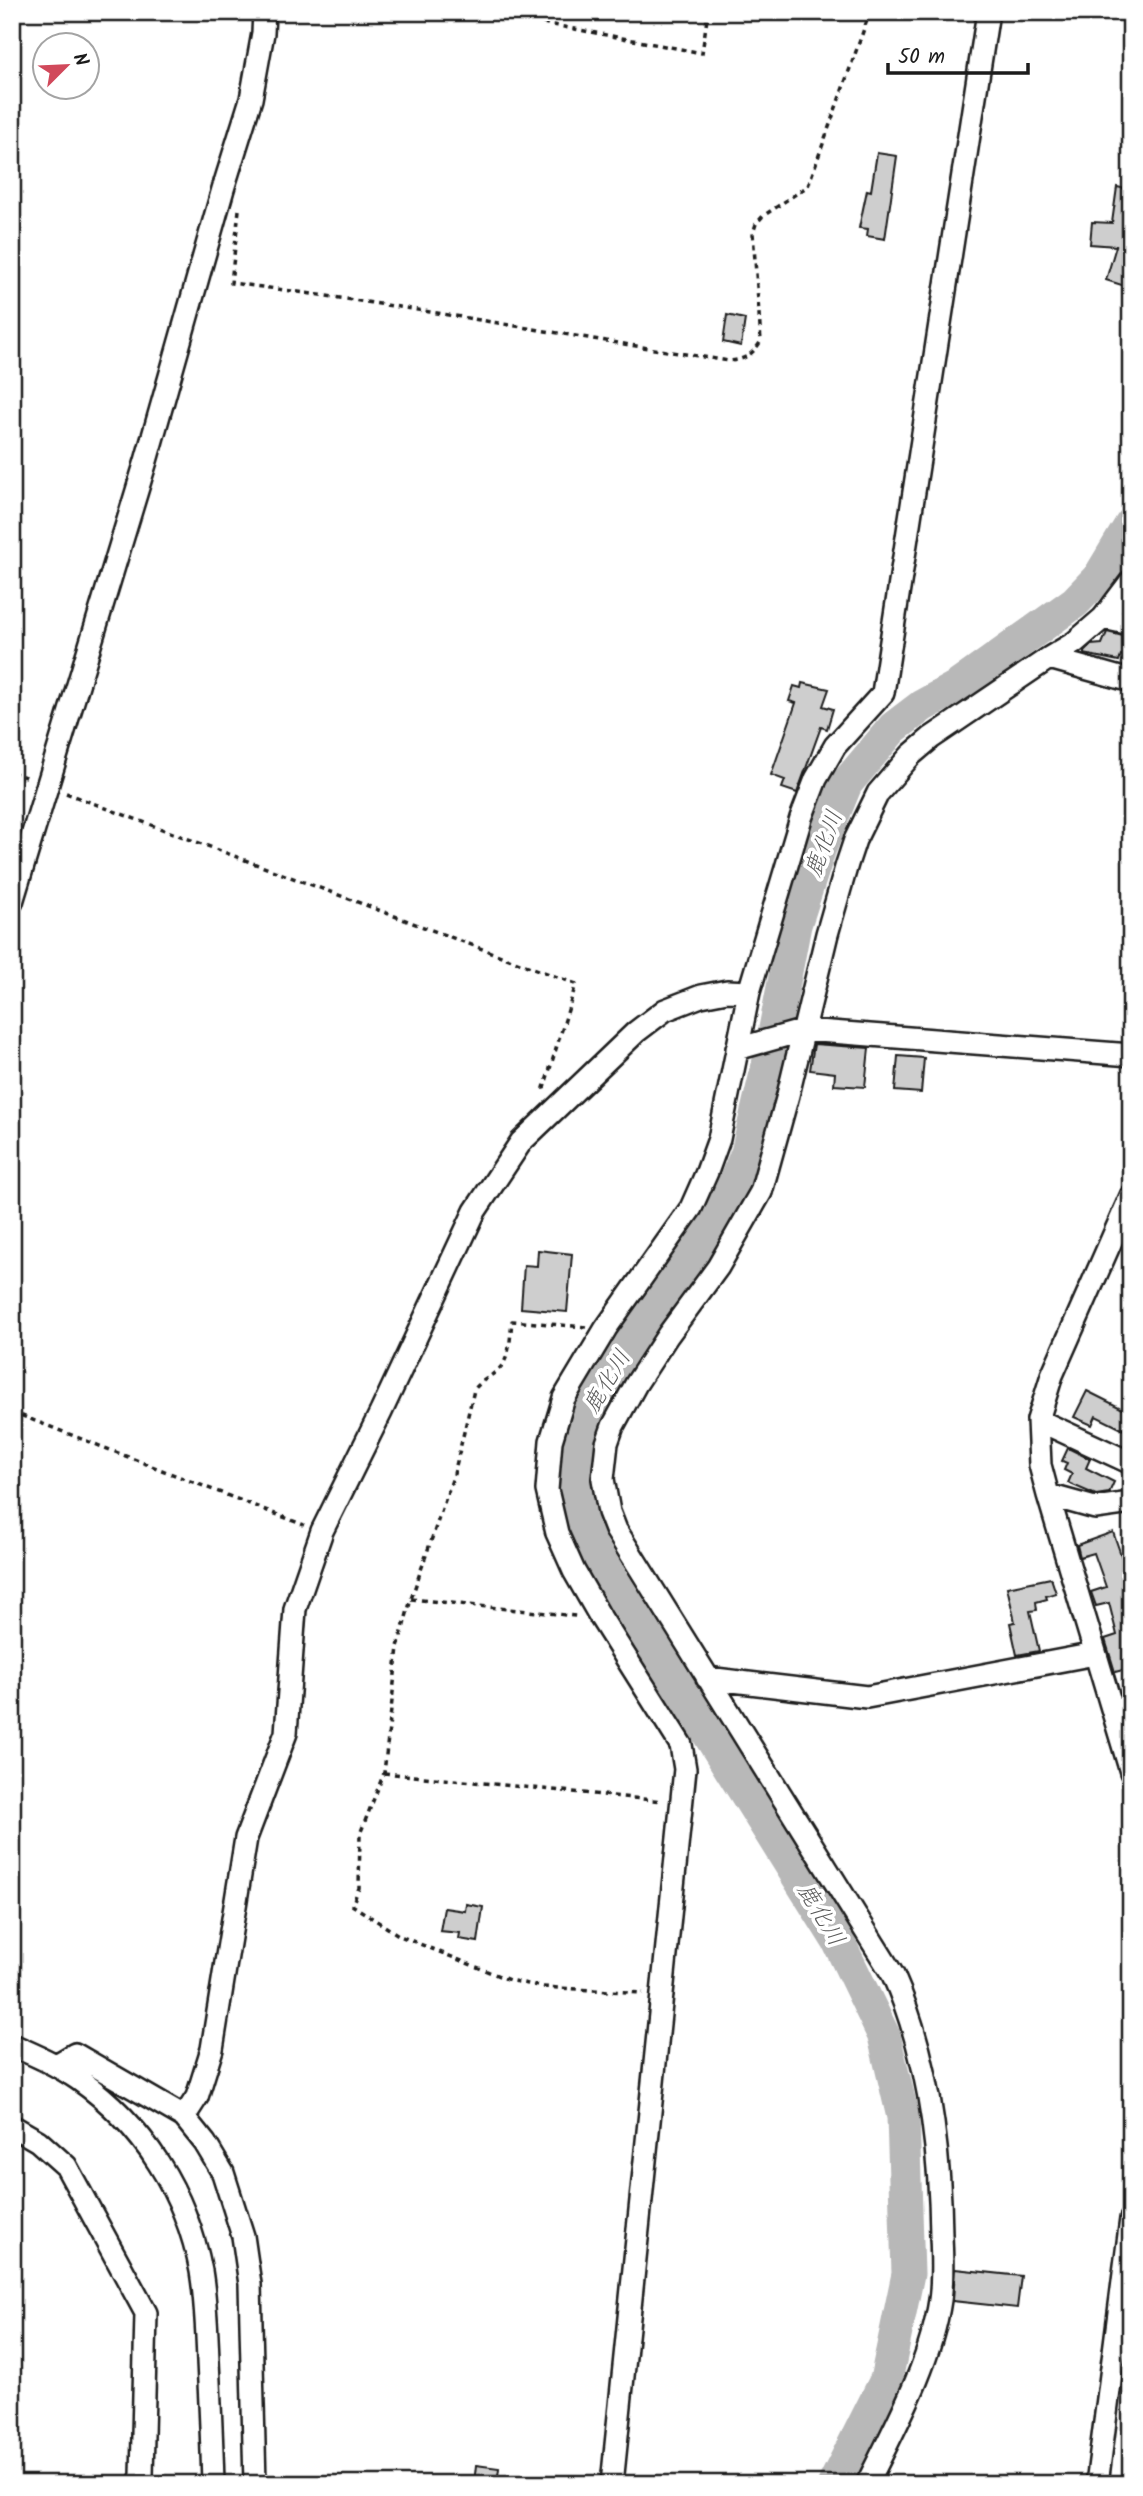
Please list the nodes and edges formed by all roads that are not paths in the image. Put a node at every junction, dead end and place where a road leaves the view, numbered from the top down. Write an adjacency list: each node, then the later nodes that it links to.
1 (264, 12): 8 (street)
2 (988, 12): 9 (street)
3 (1131, 581): 4 (street)
4 (1103, 618): 5 (street); 6 (street)
5 (1131, 624)
6 (1048, 658): 7 (street); 10 (street)
7 (1131, 681)
8 (12, 902)
9 (749, 992): 11 (street); 23 (street)
10 (805, 1030): 11 (street); 12 (street); 19 (street)
11 (741, 1047): 29 (street)
12 (1131, 1055)
13 (1131, 1196): 14 (street)
14 (1038, 1420): 15 (street); 16 (street)
15 (1131, 1463)
16 (1048, 1495): 17 (street); 18 (street)
17 (1131, 1503)
18 (1096, 1654): 19 (street); 20 (street)
19 (707, 1678): 30 (street)
20 (1131, 1772)
21 (12, 2045): 22 (street)
22 (56, 2065): 23 (street); 27 (street)
23 (184, 2117): 28 (street)
24 (12, 2126): 26 (street)
25 (1131, 2219): 31 (street)
26 (138, 2484)
27 (214, 2484)
28 (256, 2484)
29 (612, 2484)
30 (867, 2484)
31 (1097, 2484)

